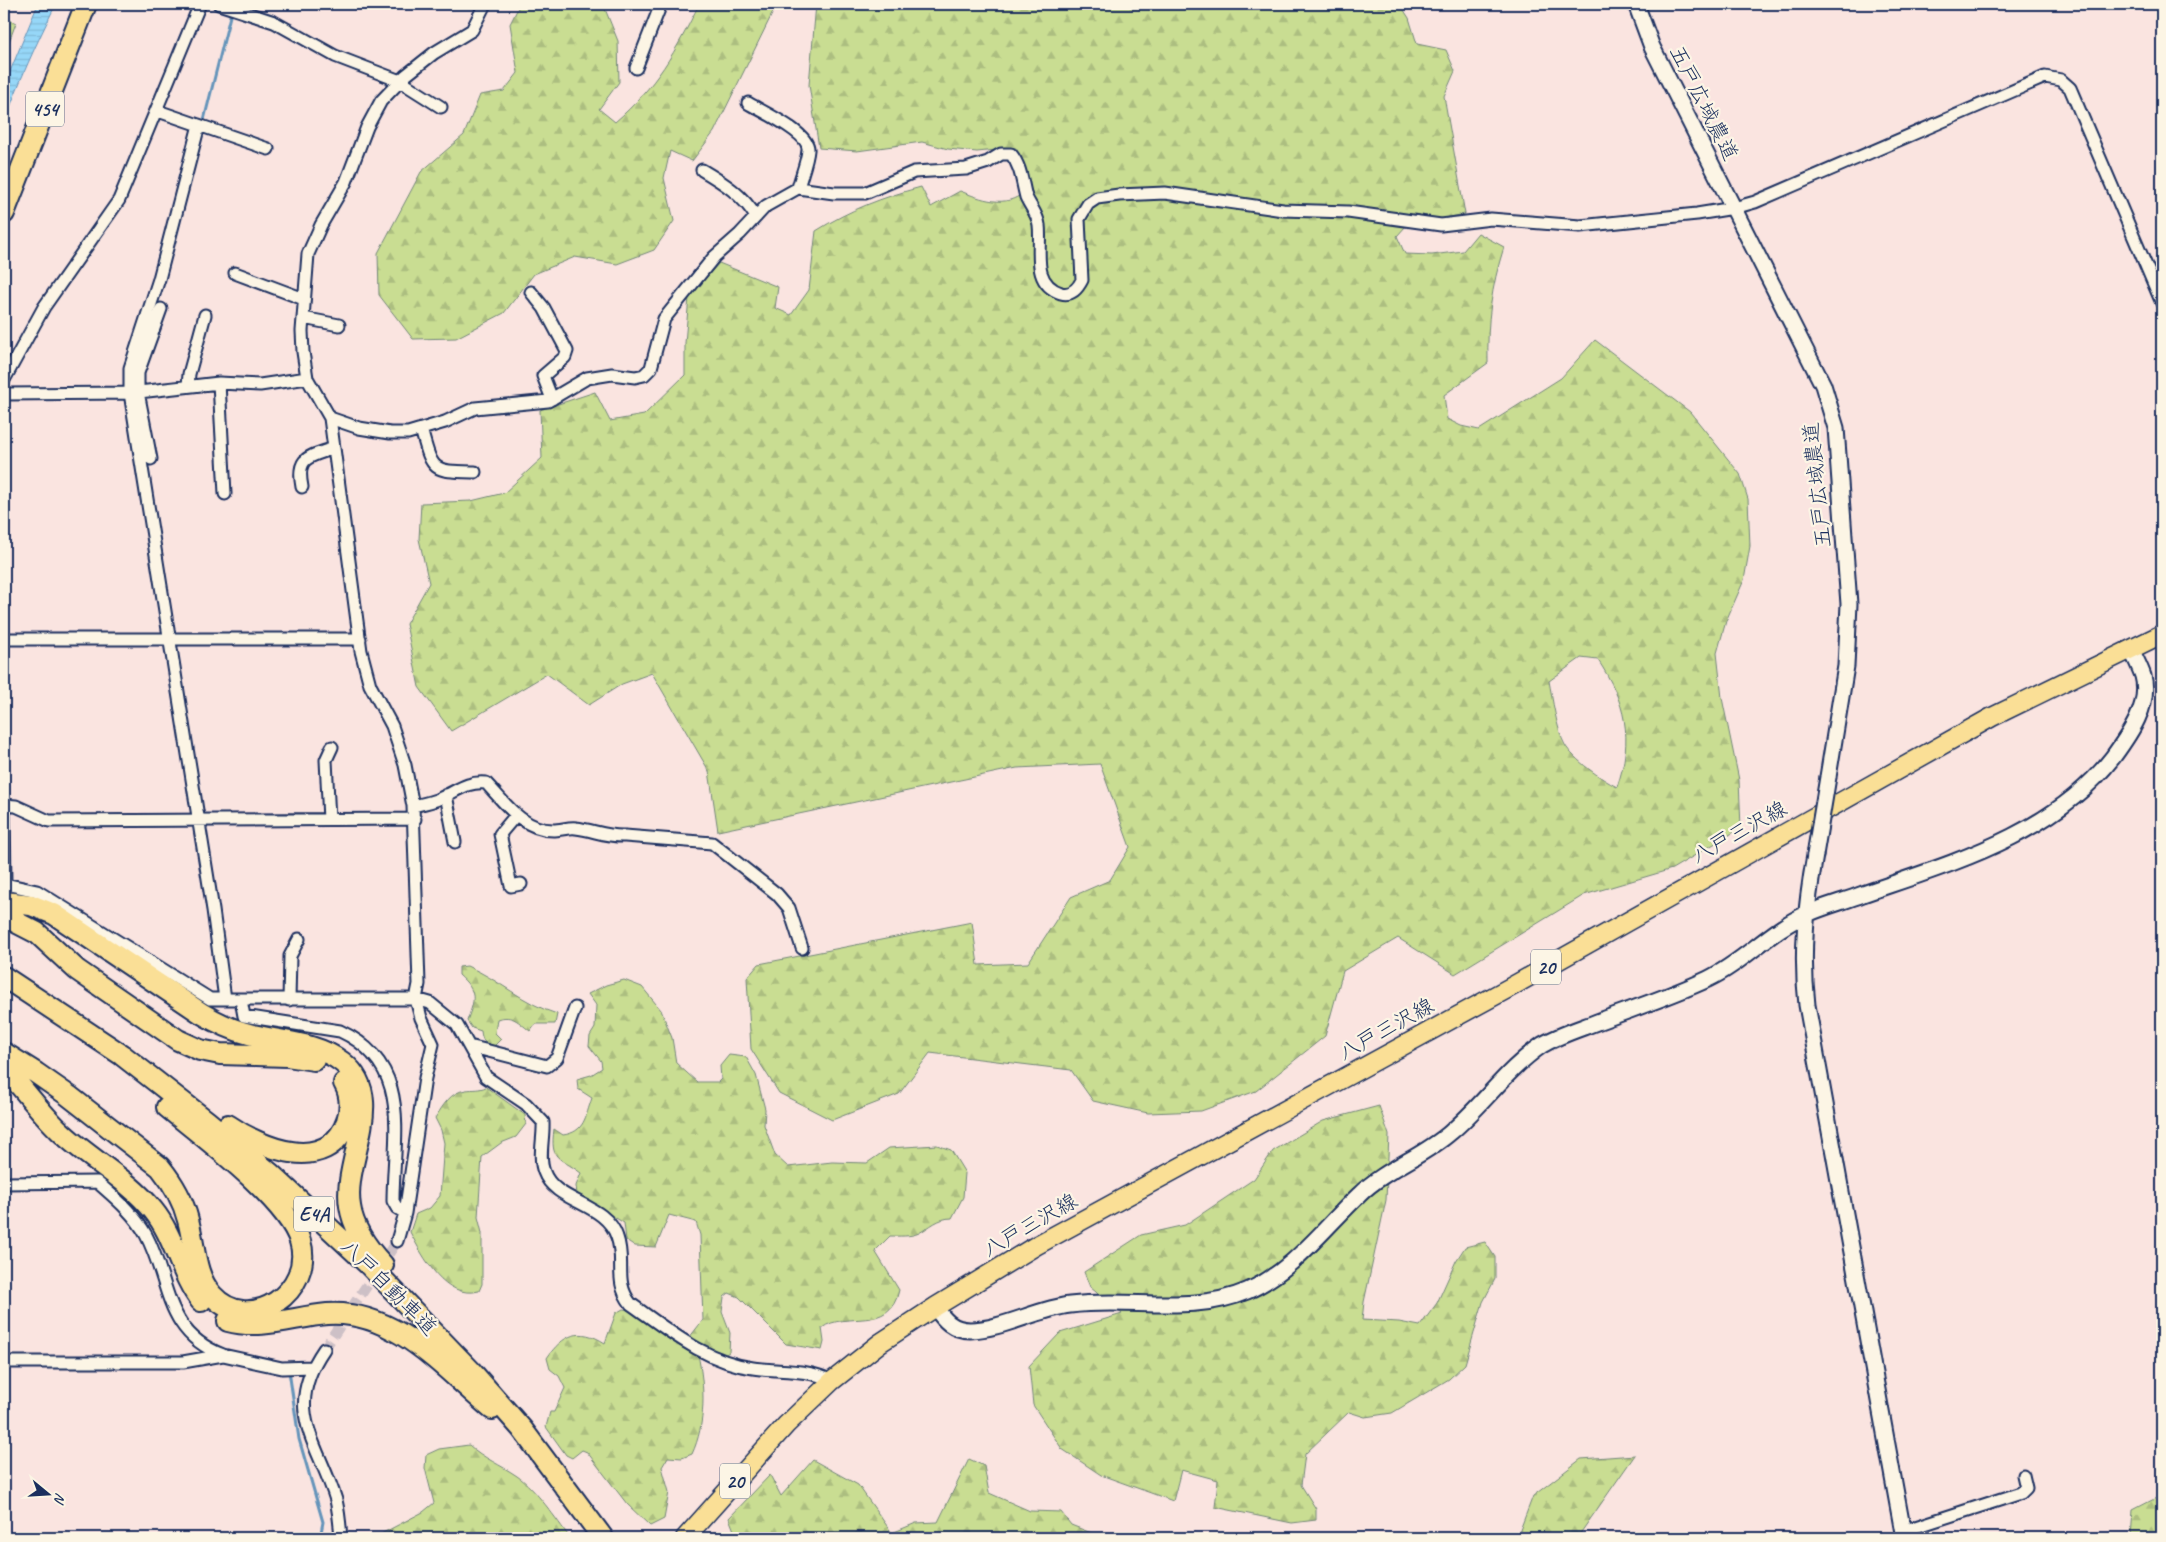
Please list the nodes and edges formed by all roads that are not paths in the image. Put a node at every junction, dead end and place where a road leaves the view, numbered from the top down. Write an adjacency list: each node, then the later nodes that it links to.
1 (86, 4): 17 (highway, 454)
2 (200, 4): 11 (street)
3 (219, 4): 8 (street)
4 (485, 4): 8 (street)
5 (660, 4): 7 (street)
6 (1636, 4): 16 (street, 五戸広域農道)
7 (636, 68)
8 (400, 81): 10 (street); 21 (street)
9 (748, 104): 15 (street)
10 (441, 107)
11 (158, 110): 12 (street); 27 (street)
12 (199, 125): 13 (street); 32 (street)
13 (268, 149)
14 (702, 170): 18 (street)
15 (798, 188): 16 (street); 18 (street)
16 (1734, 208): 22 (street); 58 (street, 五戸広域農道, bridge)
17 (4, 213)
18 (756, 217): 34 (street)
19 (235, 273): 21 (street)
20 (531, 292): 34 (street)
21 (304, 299): 25 (street)
22 (2162, 303)
23 (161, 309): 32 (street)
24 (205, 315): 31 (street)
25 (303, 318): 26 (street); 28 (street)
26 (340, 325)
27 (7, 368): 29 (street)
28 (307, 378): 30 (street); 35 (street)
29 (4, 380)
30 (220, 383): 31 (street); 41 (street)
31 (188, 386): 32 (street)
32 (134, 392): 33 (street); 38 (street); 44 (street)
33 (4, 394)
34 (552, 399): 36 (street)
35 (330, 418): 36 (street); 37 (street)
36 (421, 429): 39 (street)
37 (334, 448): 40 (street); 45 (street)
38 (150, 460)
39 (475, 472)
40 (302, 486)
41 (225, 494)
42 (2162, 634): 46 (main road, 八戸三沢線 / 20)
43 (4, 639): 44 (street)
44 (168, 639): 45 (street); 53 (street)
45 (360, 639): 50 (street)
46 (2132, 649): 58 (street); 76 (main road, 八戸三沢線 / 20)
47 (332, 747): 54 (street)
48 (446, 795): 50 (street); 51 (street); 55 (street)
49 (4, 805): 53 (street); 64 (street)
50 (413, 806): 52 (street)
51 (516, 814): 56 (street); 61 (street)
52 (415, 819): 54 (street); 65 (street)
53 (198, 820): 54 (street); 64 (street)
54 (329, 820)
55 (455, 842)
56 (521, 884)
57 (4, 902): 81 (highway, E4A)
58 (1806, 914): 76 (street); 86 (street, 五戸広域農道)
59 (4, 916): 71 (highway, E4A)
60 (299, 939): 67 (street)
61 (802, 948)
62 (4, 977): 71 (highway, 八戸自動車道 / E4A)
63 (4, 987): 71 (highway, 八戸自動車道 / E4A)
64 (225, 999): 66 (street)
65 (416, 999): 67 (street); 69 (street); 74 (street)
66 (241, 1000): 67 (street); 74 (street)
67 (289, 1000)
68 (575, 1008): 69 (street)
69 (469, 1046): 82 (street)
70 (4, 1053): 71 (highway, E4A)
71 (112, 1054): 81 (highway, 八戸自動車道 / E4A); 83 (highway, 八戸自動車道 / E4A)
72 (4, 1067): 83 (highway, E4A)
73 (4, 1183): 78 (street)
74 (405, 1213): 75 (street)
75 (397, 1241)
76 (935, 1307): 82 (main road, 八戸三沢線 / 20)
77 (324, 1349): 80 (street)
78 (222, 1355): 79 (street); 80 (street)
79 (4, 1362)
80 (312, 1367): 87 (street)
81 (471, 1370): 85 (highway, 八戸自動車道 / E4A)
82 (832, 1380): 89 (main road, 八戸三沢線 / 20)
83 (503, 1418): 85 (highway, 八戸自動車道 / E4A)
84 (2023, 1475): 86 (street)
85 (577, 1503): 88 (highway, 八戸自動車道 / E4A)
86 (1904, 1534)
87 (341, 1538)
88 (603, 1538)
89 (685, 1538)

